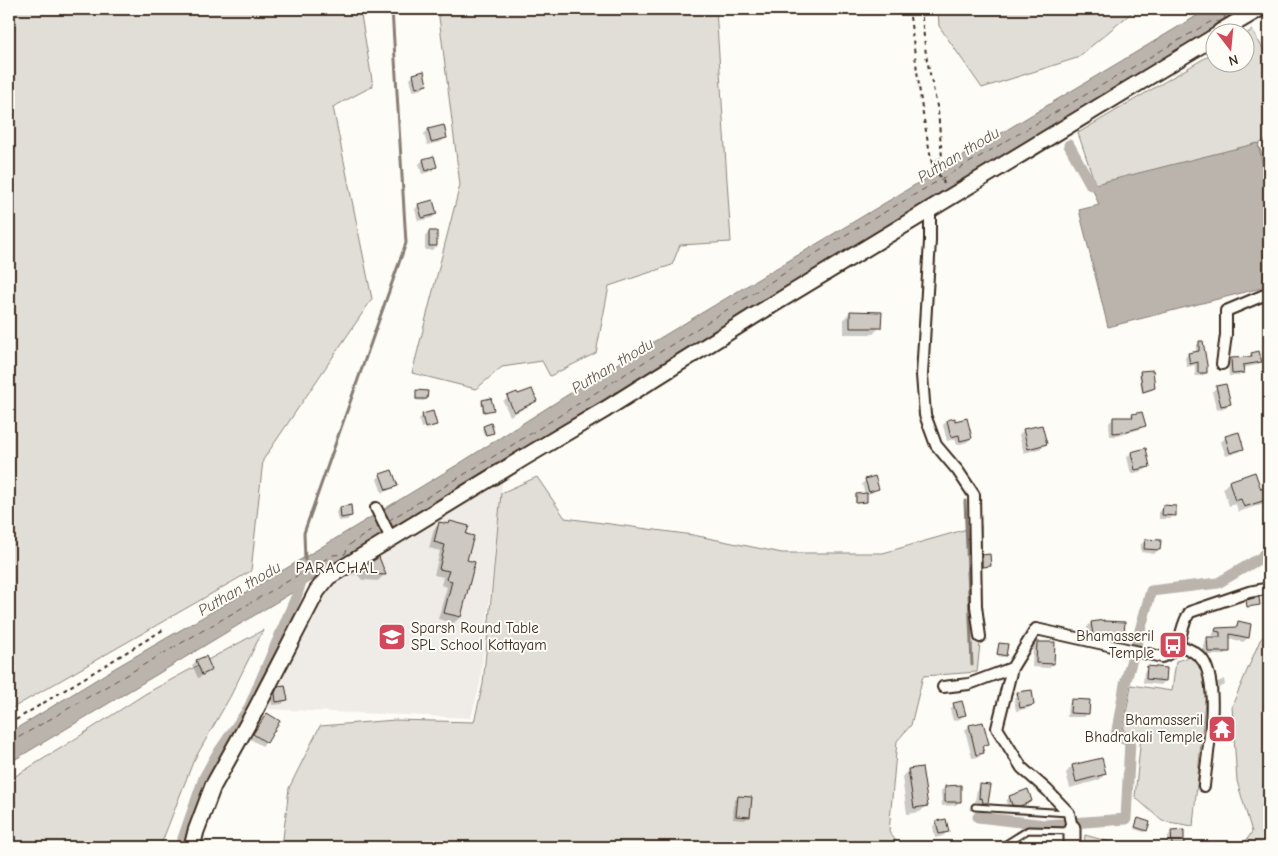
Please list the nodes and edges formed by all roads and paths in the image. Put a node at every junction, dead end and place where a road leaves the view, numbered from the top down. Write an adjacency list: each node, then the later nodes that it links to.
1 (909, 9): 6 (path)
2 (921, 9): 6 (path)
3 (1259, 9): 4 (street)
4 (1237, 22)
5 (1206, 42): 7 (street)
6 (932, 164): 7 (path)
7 (952, 195): 8 (street)
8 (930, 209): 12 (street); 15 (street)
9 (1269, 293): 10 (street)
10 (1222, 364)
11 (376, 508): 12 (street)
12 (391, 538): 23 (street)
13 (1269, 586): 16 (street)
14 (166, 628): 19 (path)
15 (980, 637)
16 (1178, 645): 17 (street); 20 (street)
17 (1012, 668): 18 (street); 22 (street)
18 (944, 687)
19 (9, 724)
20 (1204, 786)
21 (975, 808): 22 (lane)
22 (1070, 823): 24 (lane); 25 (street)
23 (192, 847)
24 (1001, 847)
25 (1072, 847)

